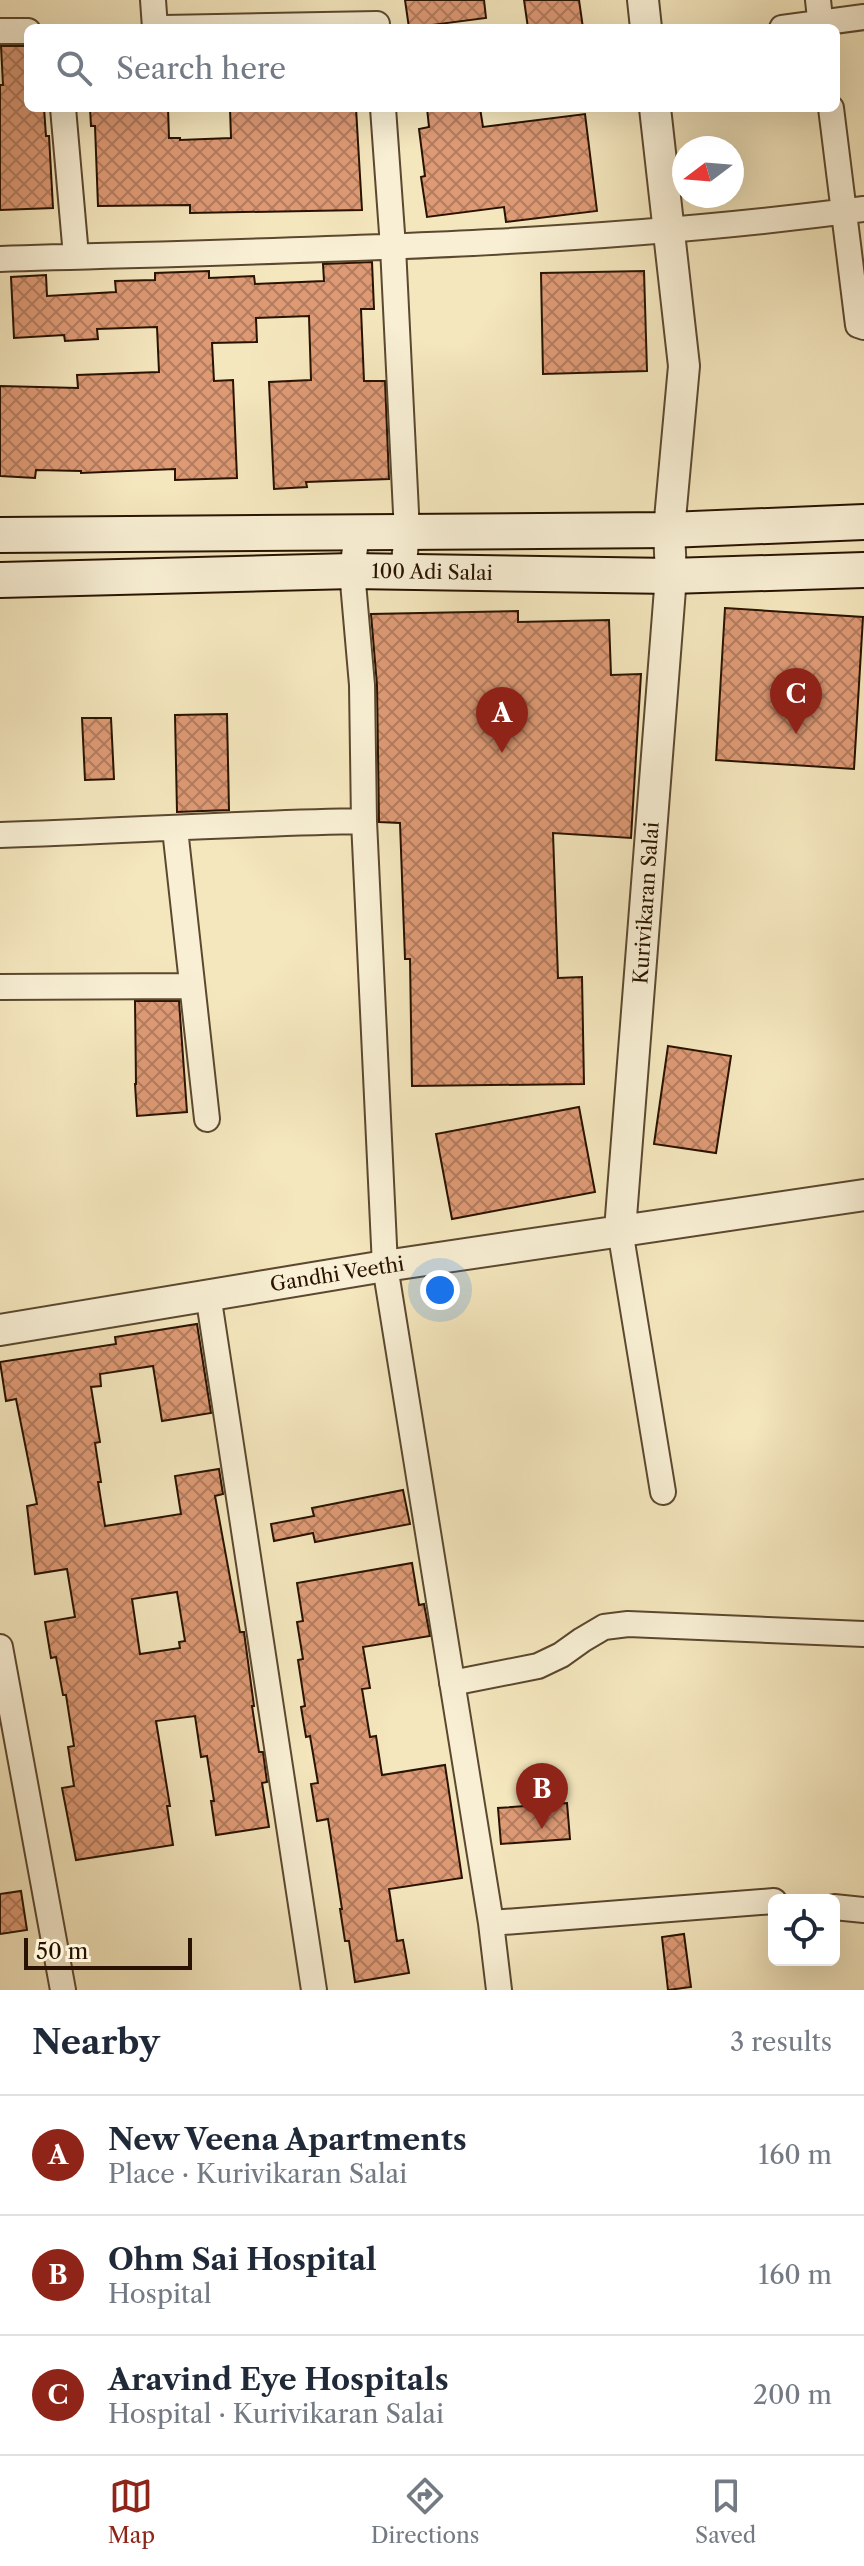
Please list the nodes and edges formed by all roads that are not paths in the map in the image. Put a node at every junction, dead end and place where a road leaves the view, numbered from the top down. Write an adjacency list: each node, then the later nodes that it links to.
1 (153, 0): 6 (street)
2 (643, 0): 8 (street)
3 (377, 17): 7 (street)
4 (819, 17): 5 (street); 9 (street)
5 (864, 17)
6 (155, 24)
7 (241, 24)
8 (646, 24)
9 (795, 24)
10 (0, 31): 11 (street)
11 (24, 31)
12 (63, 112): 19 (street)
13 (383, 112): 18 (street)
14 (655, 112): 17 (street, Kurivikaran Salai)
15 (832, 112): 16 (street)
16 (854, 210): 17 (street); 21 (street)
17 (668, 231): 18 (street); 23 (street, Kurivikaran Salai)
18 (393, 247): 19 (street); 25 (street)
19 (76, 256): 20 (street)
20 (0, 259)
21 (864, 327)
22 (864, 522): 23 (main road, 100 Adi Salai)
23 (669, 530): 25 (main road, 100 Adi Salai); 30 (street, Kurivikaran Salai)
24 (357, 533): 25 (main road, 100 Adi Salai); 26 (main road, 100 Adi Salai); 28 (street)
25 (407, 533): 29 (street)
26 (0, 535)
27 (864, 570): 30 (main road, 100 Adi Salai)
28 (352, 571): 29 (main road, 100 Adi Salai); 31 (main road, 100 Adi Salai); 32 (street)
29 (403, 572): 30 (main road, 100 Adi Salai)
30 (671, 576): 39 (street, Kurivikaran Salai)
31 (0, 580)
32 (364, 821): 33 (street); 40 (street)
33 (175, 829): 34 (street); 35 (street)
34 (0, 835)
35 (191, 986): 36 (street); 37 (street)
36 (0, 987)
37 (207, 1119)
38 (864, 1195): 39 (street, Gandhi Veethi)
39 (620, 1230): 40 (street, Gandhi Veethi); 43 (street)
40 (385, 1266): 41 (street, Gandhi Veethi); 46 (street)
41 (208, 1294): 42 (street, Gandhi Veethi); 52 (street)
42 (0, 1330)
43 (663, 1492)
44 (864, 1634): 46 (street)
45 (0, 1647): 51 (street)
46 (452, 1683): 50 (street)
47 (768, 1901): 50 (street)
48 (840, 1908): 49 (street)
49 (864, 1910)
50 (491, 1923): 53 (street)
51 (63, 1990)
52 (314, 1990)
53 (499, 1990)

